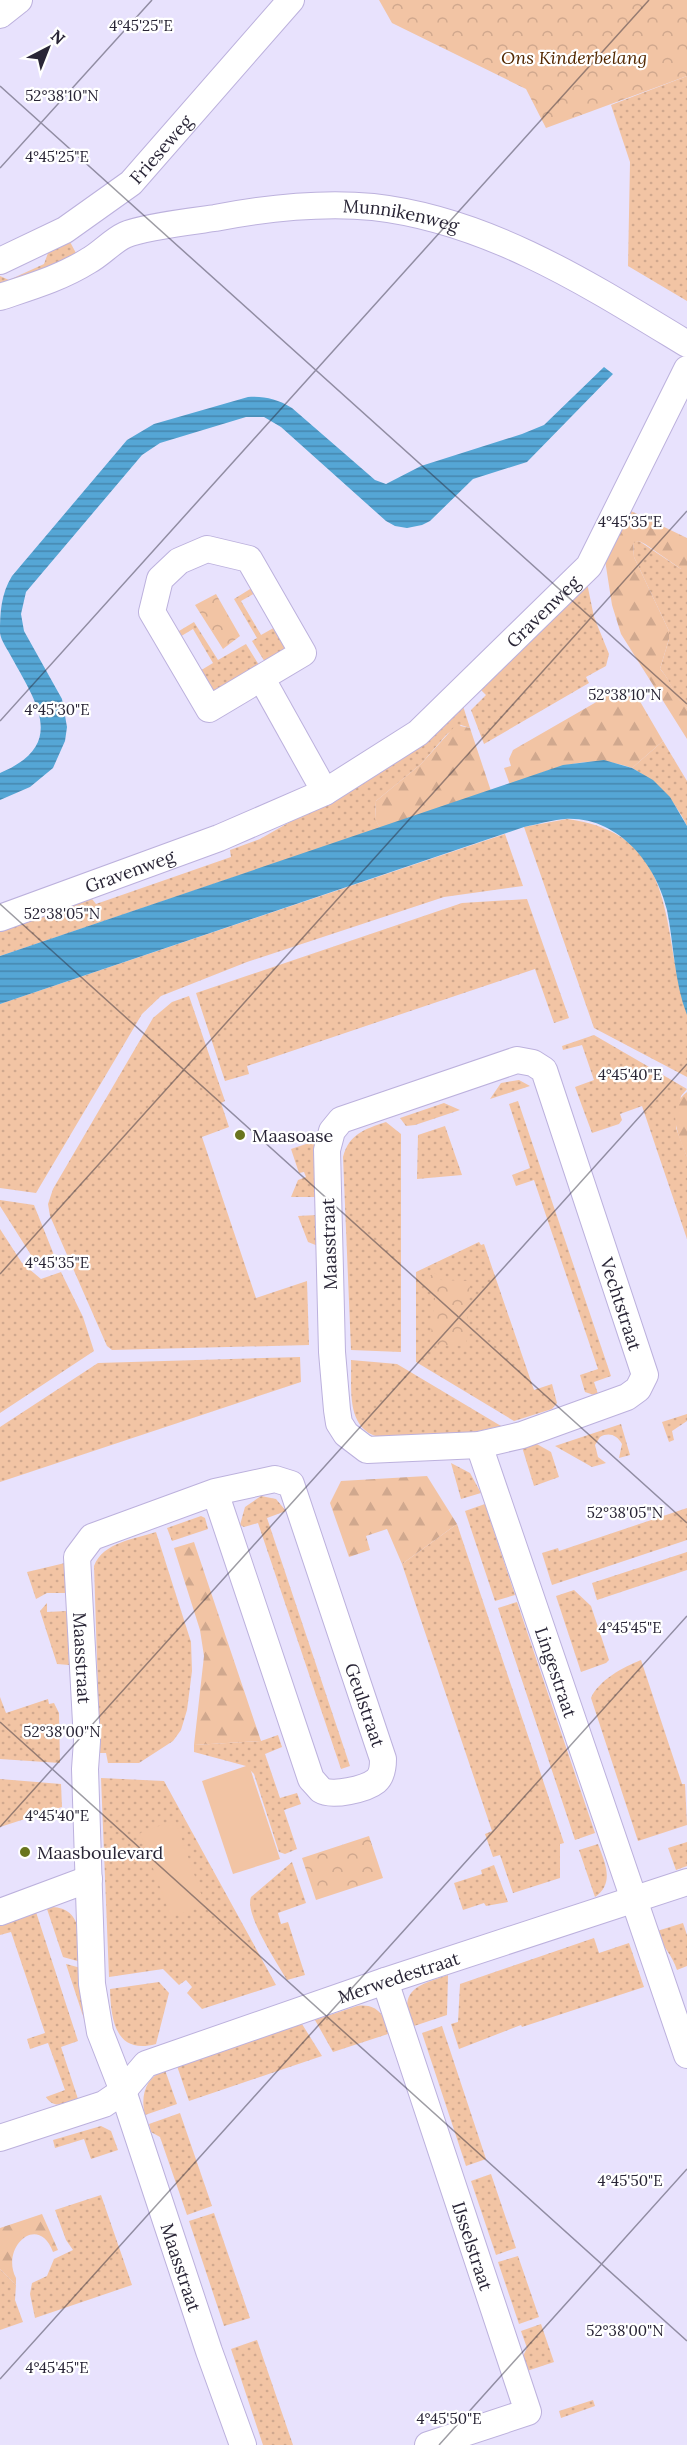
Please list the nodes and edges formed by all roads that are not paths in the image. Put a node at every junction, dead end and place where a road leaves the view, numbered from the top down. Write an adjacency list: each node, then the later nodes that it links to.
1 (19, 0): 3 (street)
2 (277, 4): 4 (street, Frieseweg)
3 (0, 15)
4 (106, 202): 5 (street); 6 (street, Frieseweg)
5 (126, 234): 7 (street); 8 (street, Munnikenweg)
6 (0, 261)
7 (0, 297)
8 (687, 344)
9 (687, 369): 11 (street, Gravenweg)
10 (262, 679): 10 (street); 11 (street)
11 (325, 792): 12 (street, Gravenweg)
12 (0, 918)
13 (533, 1063): 14 (street, Vechtstraat); 14 (street, Maasstraat)
14 (479, 1445): 18 (street, Lingestraat)
15 (215, 1492): 15 (street, Geulstraat); 16 (street, Maasstraat)
16 (89, 1879): 19 (street); 22 (street, Maasstraat)
17 (687, 1882): 18 (street, Merwedestraat)
18 (634, 1900): 20 (street, Merwedestraat); 21 (street)
19 (0, 1912)
20 (385, 1981): 22 (street, Merwedestraat); 25 (street, IJsselstraat)
21 (687, 2055)
22 (123, 2091): 23 (street); 24 (street, Maasstraat)
23 (0, 2138)
24 (243, 2445)
25 (428, 2445)

